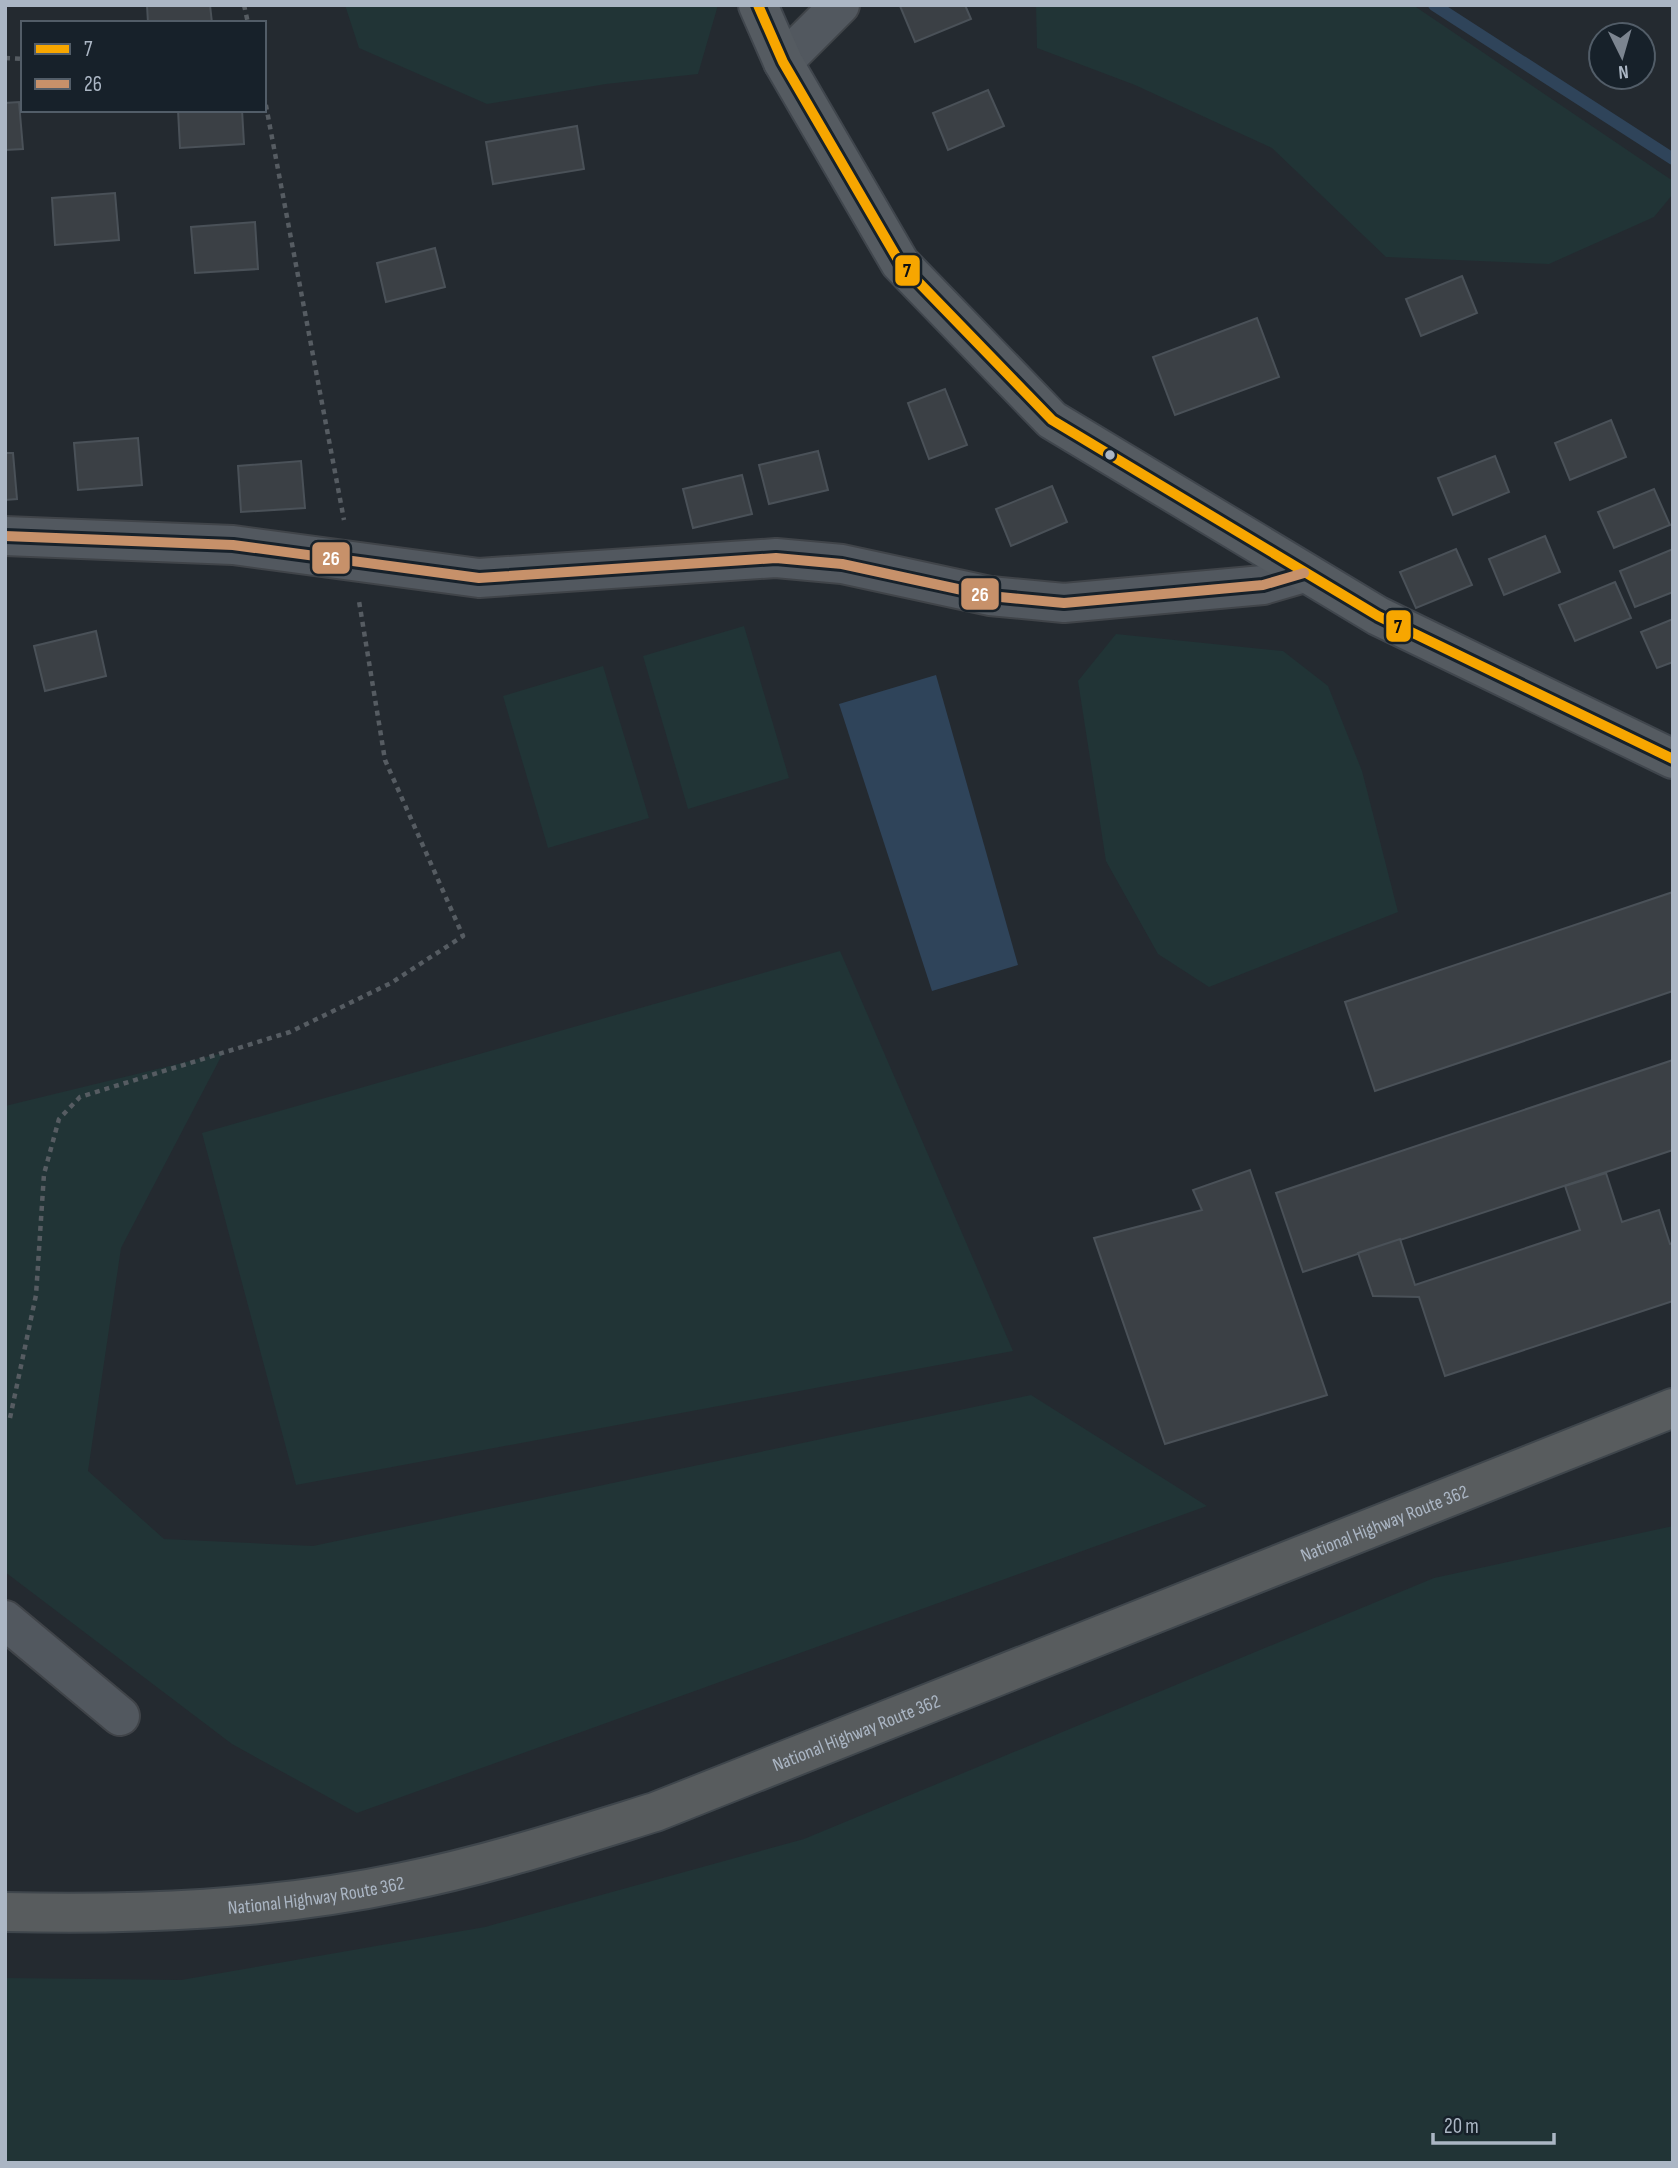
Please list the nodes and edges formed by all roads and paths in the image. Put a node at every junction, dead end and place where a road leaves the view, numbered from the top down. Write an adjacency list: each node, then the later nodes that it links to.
1 (758, 5): 3 (main road)
2 (840, 5): 3 (street)
3 (783, 62): 7 (main road)
4 (266, 106): 6 (path)
5 (5, 536): 6 (street)
6 (353, 564): 7 (street); 10 (path)
7 (1304, 573): 8 (main road)
8 (1673, 759)
9 (1673, 1408): 13 (highway, National Highway Route 362)
10 (10, 1418)
11 (5, 1620): 12 (street)
12 (120, 1716)
13 (5, 1912)

